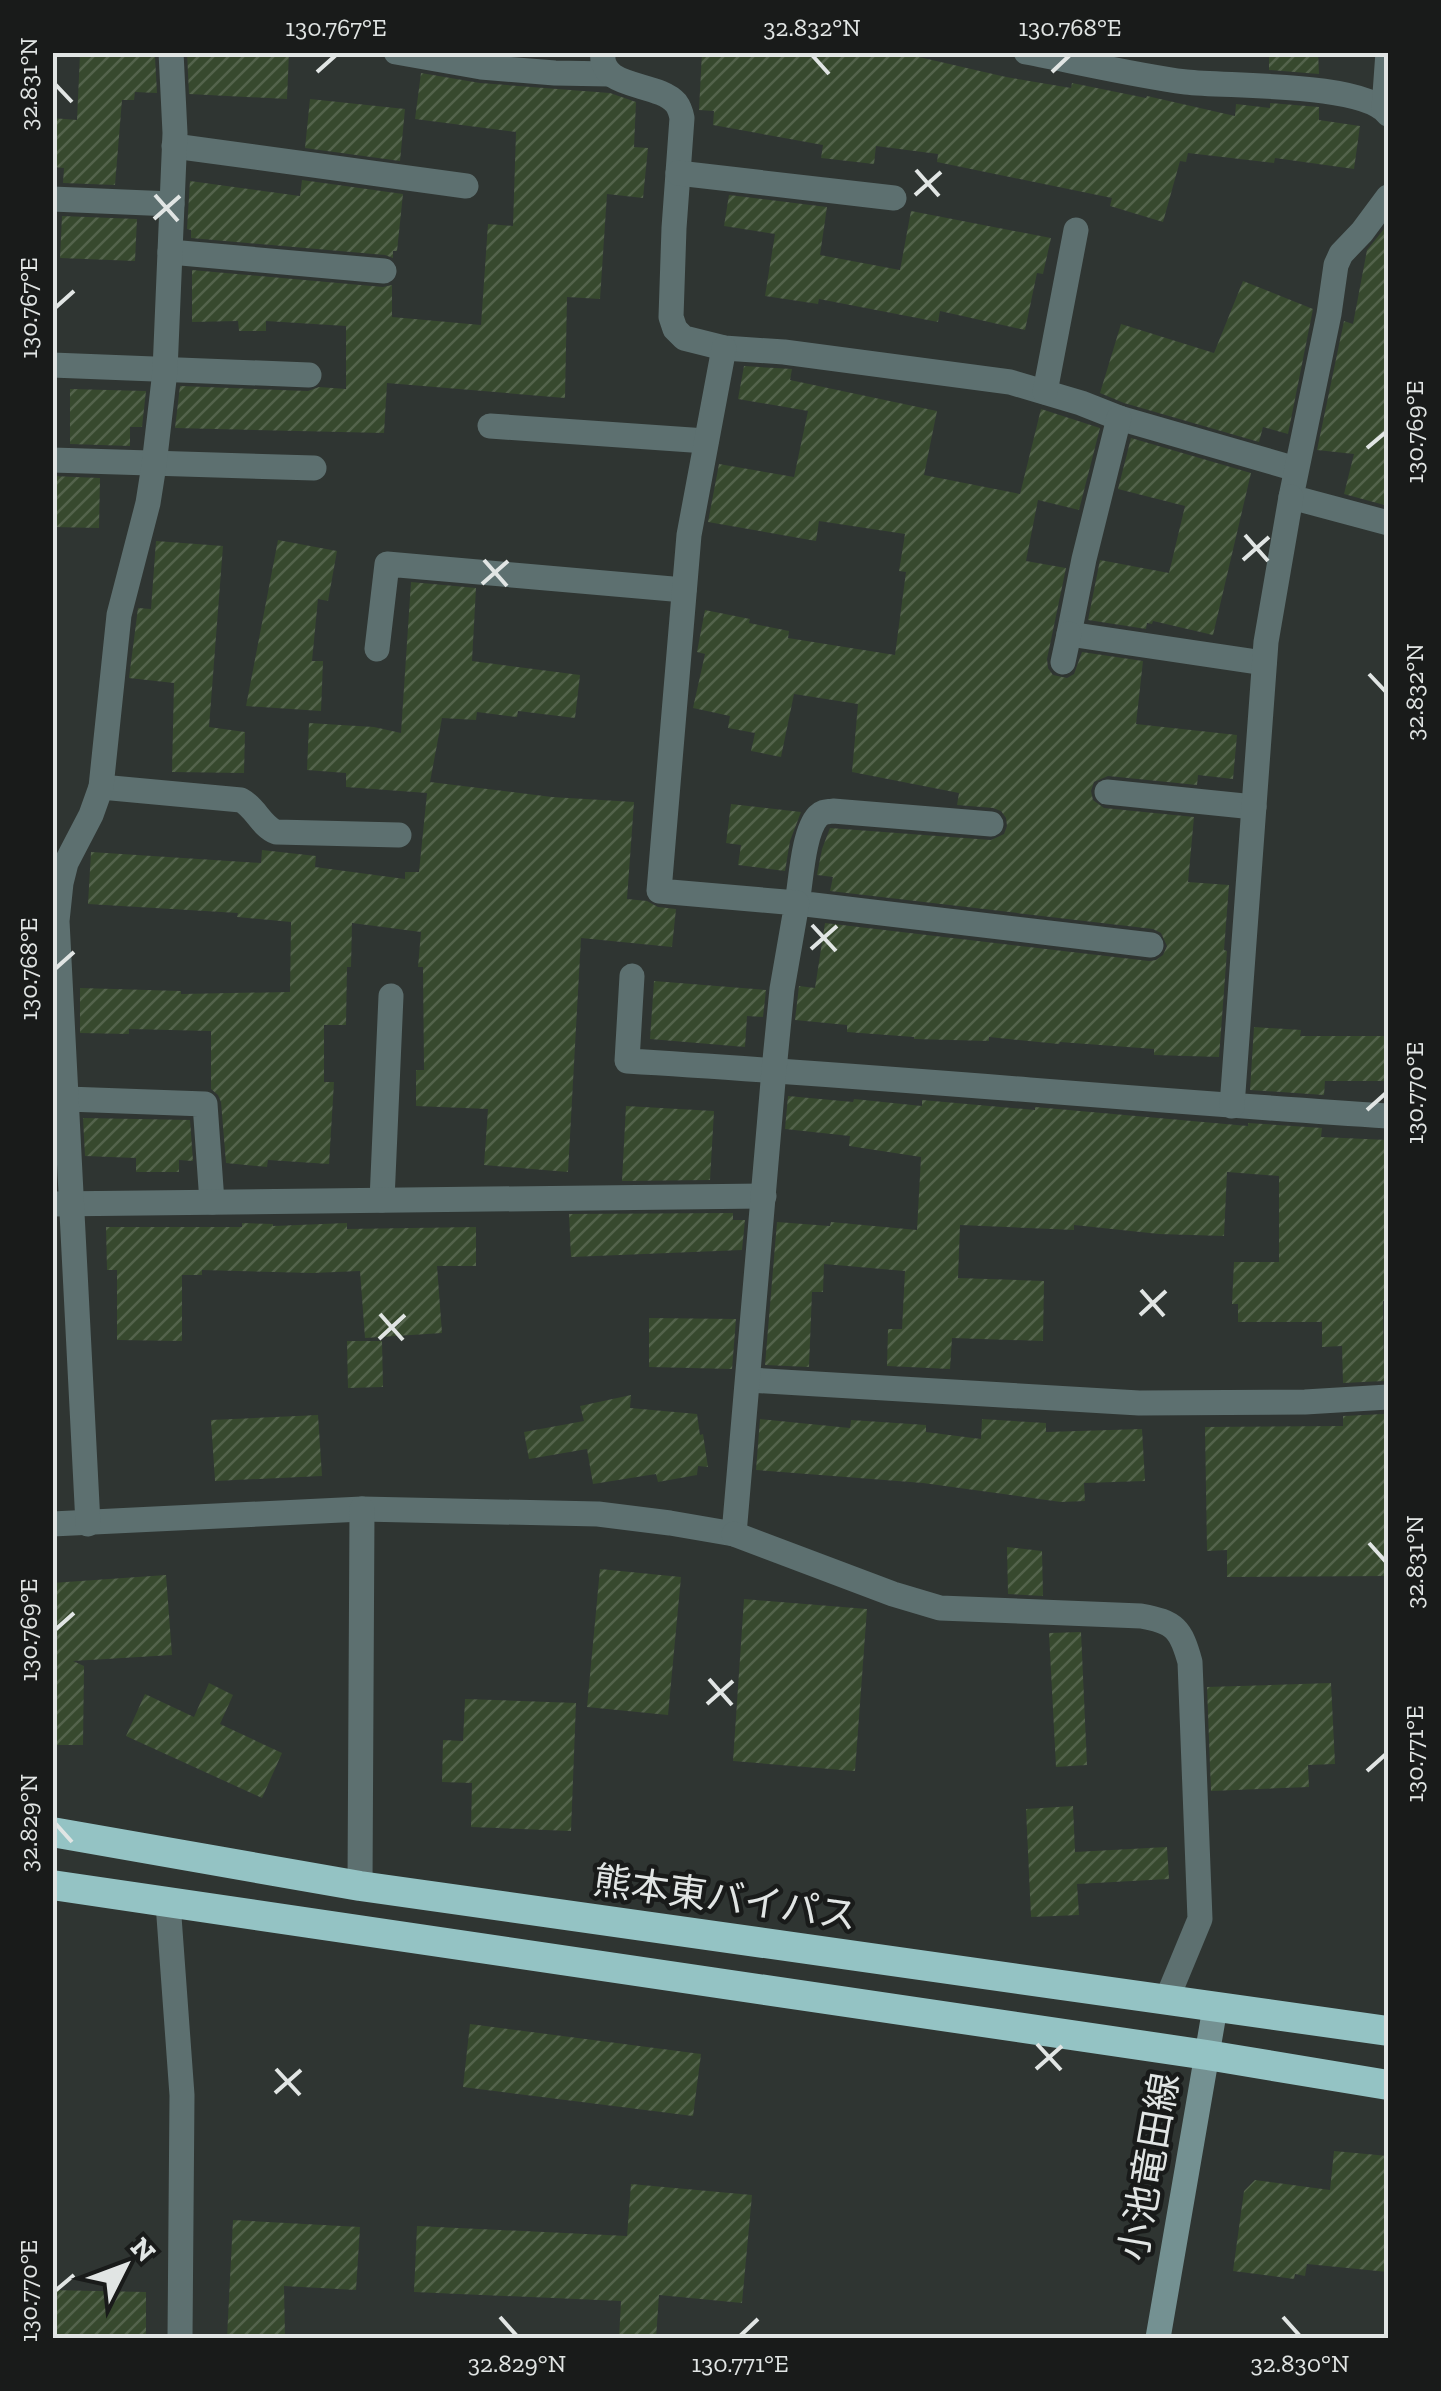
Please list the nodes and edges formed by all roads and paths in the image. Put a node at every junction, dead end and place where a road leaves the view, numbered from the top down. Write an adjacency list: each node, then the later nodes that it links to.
1 (171, 52): 7 (street)
2 (396, 52): 5 (street)
3 (1026, 52): 6 (street)
4 (1388, 52): 6 (street)
5 (606, 64): 8 (street)
6 (1386, 111)
7 (174, 146): 9 (street); 13 (street)
8 (678, 173): 10 (street); 17 (street)
9 (466, 186)
10 (894, 198)
11 (1388, 198): 28 (street)
12 (52, 200): 13 (street)
13 (172, 204): 15 (street)
14 (1076, 230): 21 (street)
15 (170, 252): 16 (street); 19 (street)
16 (384, 270)
17 (724, 348): 21 (street); 24 (street)
18 (52, 365): 19 (street)
19 (164, 371): 20 (street); 26 (street)
20 (309, 375)
21 (1045, 392): 22 (street)
22 (1119, 418): 28 (street); 32 (street)
23 (490, 426): 24 (street)
24 (706, 441): 31 (street)
25 (52, 460): 26 (street)
26 (154, 464): 27 (street); 36 (street)
27 (314, 468)
28 (1296, 469): 29 (street)
29 (1291, 497): 30 (street); 35 (street)
30 (1388, 523)
31 (684, 590): 33 (street); 41 (street)
32 (1069, 634): 34 (street); 35 (street)
33 (377, 649)
34 (1063, 662)
35 (1264, 664): 38 (street)
36 (100, 786): 40 (street); 46 (street)
37 (1107, 792): 38 (street)
38 (1254, 807): 47 (street)
39 (991, 824): 41 (street)
40 (399, 835)
41 (797, 903): 42 (street); 45 (street)
42 (1151, 945)
43 (632, 976): 45 (street)
44 (390, 996): 50 (street)
45 (774, 1070): 47 (street); 49 (street)
46 (67, 1099): 51 (street); 52 (street)
47 (1232, 1106): 48 (street)
48 (1388, 1116)
49 (764, 1196): 50 (street); 53 (street)
50 (382, 1200): 51 (street)
51 (212, 1202): 52 (street)
52 (62, 1204): 57 (street)
53 (749, 1380): 54 (street); 58 (street)
54 (1388, 1397)
55 (362, 1509): 57 (street); 58 (street); 61 (street)
56 (52, 1524): 57 (street)
57 (88, 1524)
58 (734, 1534): 63 (street)
59 (52, 1832): 61 (highway, 熊本東バイパス)
60 (52, 1886): 62 (highway)
61 (360, 1886): 63 (highway, 熊本東バイパス)
62 (168, 1903): 66 (highway); 68 (street)
63 (1166, 2001): 64 (highway, 熊本東バイパス)
64 (1215, 2008): 65 (highway, 熊本東バイパス); 66 (main road, 小池竜田線)
65 (1388, 2031)
66 (1206, 2055): 67 (highway); 69 (main road, 小池竜田線)
67 (1388, 2084)
68 (180, 2338)
69 (1158, 2338)

